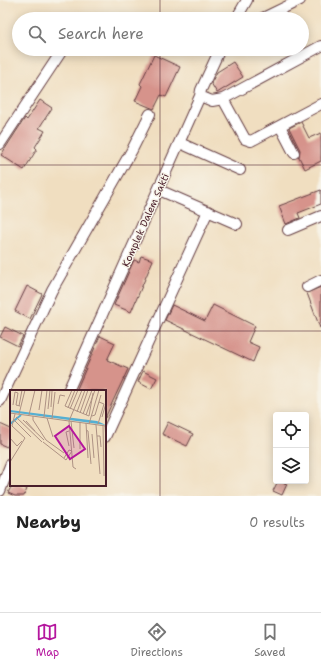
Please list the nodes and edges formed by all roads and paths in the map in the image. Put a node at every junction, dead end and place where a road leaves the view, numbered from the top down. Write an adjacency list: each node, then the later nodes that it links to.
1 (247, 0): 3 (street)
2 (300, 0): 4 (street)
3 (240, 12)
4 (275, 12)
5 (321, 46): 6 (street)
6 (309, 52)
7 (58, 56): 16 (street)
8 (217, 56): 10 (street, Komplek Dalem Sakti)
9 (303, 56): 11 (street)
10 (200, 96): 11 (street); 15 (street, Komplek Dalem Sakti)
11 (223, 99): 14 (street)
12 (321, 104): 14 (street)
13 (150, 114): 27 (street)
14 (280, 126): 17 (street)
15 (180, 143): 18 (street); 19 (street, Komplek Dalem Sakti)
16 (0, 144)
17 (294, 153)
18 (240, 170)
19 (158, 190): 20 (street); 26 (street, Komplek Dalem Sakti)
20 (208, 211): 22 (street); 28 (street)
21 (321, 216): 23 (street)
22 (237, 224)
23 (288, 230)
24 (321, 280): 25 (street)
25 (306, 287)
26 (68, 390)
27 (0, 402)
28 (106, 435)
29 (10, 466): 30 (street)
30 (0, 491)

